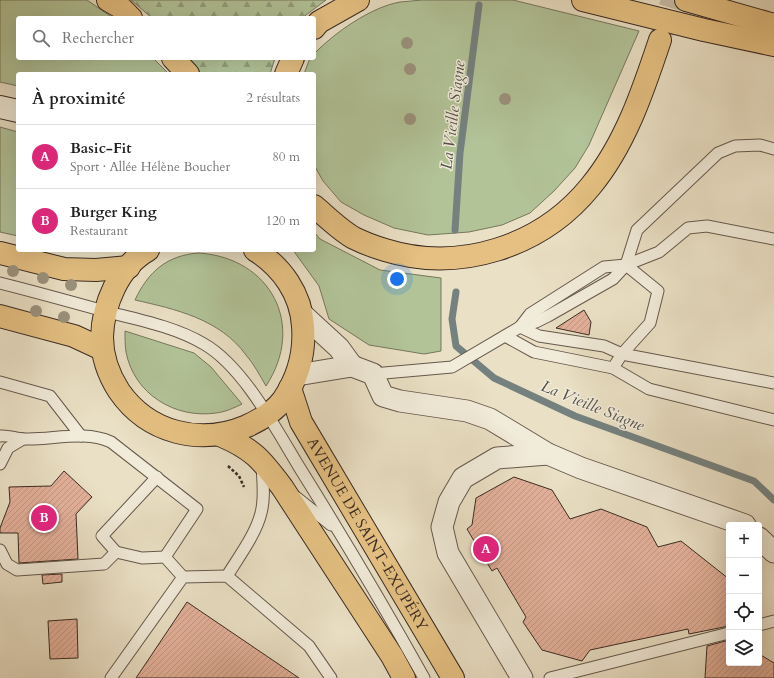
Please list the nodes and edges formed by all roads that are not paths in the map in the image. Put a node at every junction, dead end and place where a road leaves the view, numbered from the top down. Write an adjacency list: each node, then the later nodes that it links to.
1 (108, 0): 5 (main road)
2 (358, 0): 7 (main road)
3 (583, 0): 9 (main road)
4 (686, 0): 6 (main road)
5 (129, 16)
6 (774, 25)
7 (316, 26)
8 (660, 40): 19 (main road)
9 (774, 44)
10 (175, 60): 12 (main road)
11 (292, 60): 13 (main road)
12 (186, 72)
13 (287, 72)
14 (0, 107): 15 (main road)
15 (16, 111)
16 (774, 149): 24 (lane)
17 (316, 198): 19 (main road)
18 (316, 208): 19 (main road)
19 (331, 221)
20 (774, 239): 24 (lane)
21 (146, 252): 25 (main road)
22 (258, 252): 28 (main road)
23 (0, 253): 25 (main road)
24 (626, 265): 30 (lane); 33 (lane)
25 (128, 267): 27 (main road)
26 (0, 283): 27 (lane)
27 (105, 311): 32 (main road); 40 (lane)
28 (302, 314): 34 (street); 37 (main road)
29 (0, 316): 32 (main road)
30 (520, 327): 31 (lane); 33 (lane)
31 (505, 336): 35 (lane); 36 (lane)
32 (102, 349): 42 (main road)
33 (622, 354): 35 (lane); 39 (lane)
34 (352, 366): 36 (street); 37 (street)
35 (612, 368): 41 (lane)
36 (373, 374): 46 (street)
37 (293, 381): 40 (main road); 67 (main road, AVENUE DE SAINT-EXUPÉRY)
38 (0, 382): 44 (lane)
39 (774, 383)
40 (267, 416): 42 (main road); 52 (lane)
41 (774, 420)
42 (220, 435): 47 (main road)
43 (0, 436): 45 (lane)
44 (81, 436): 45 (lane); 49 (lane)
45 (24, 439): 48 (lane)
46 (548, 454): 51 (street); 68 (street)
47 (262, 460): 50 (main road); 58 (lane)
48 (0, 464)
49 (156, 477): 55 (lane); 57 (lane)
50 (282, 486): 52 (lane); 65 (main road)
51 (736, 522)
52 (338, 530): 66 (lane)
53 (762, 541): 56 (street)
54 (0, 550): 55 (lane)
55 (116, 552): 57 (lane)
56 (774, 552)
57 (165, 557): 59 (lane)
58 (227, 576): 59 (lane); 64 (lane)
59 (183, 577): 63 (lane)
60 (774, 621): 61 (lane)
61 (762, 624)
62 (726, 634): 69 (lane)
63 (111, 678)
64 (331, 678)
65 (404, 678)
66 (424, 678)
67 (453, 678)
68 (522, 678)
69 (550, 678)

